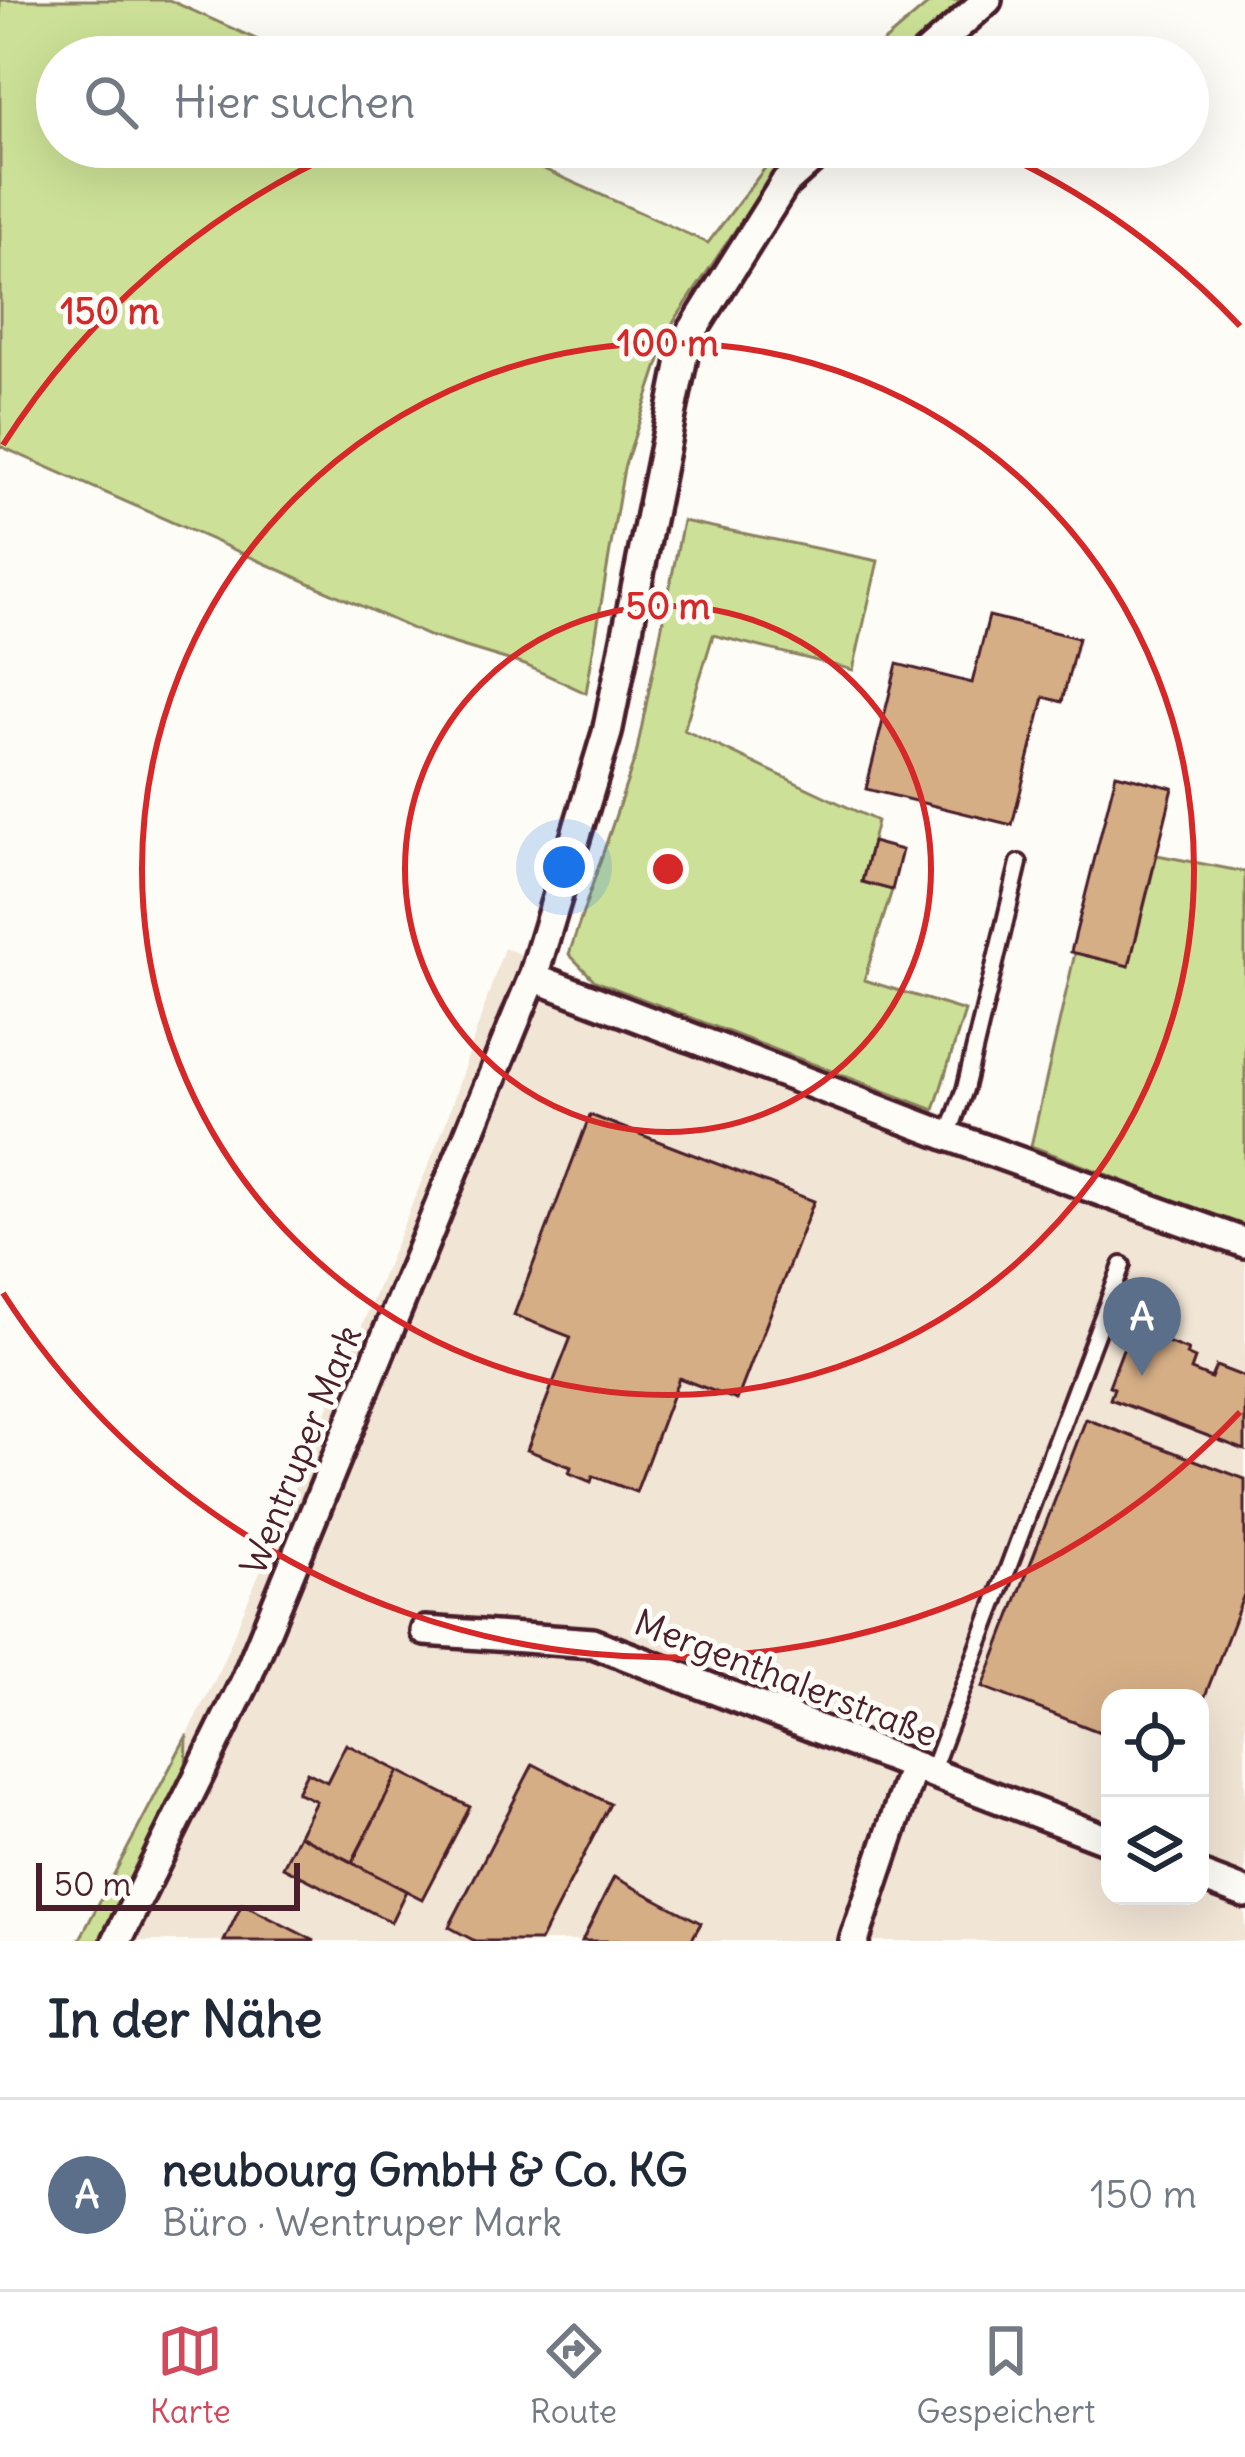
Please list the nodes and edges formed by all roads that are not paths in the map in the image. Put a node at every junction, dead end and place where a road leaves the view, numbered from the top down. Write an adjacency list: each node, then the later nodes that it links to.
1 (987, 0): 2 (street)
2 (947, 36)
3 (802, 168): 5 (street, Wentruper Mark)
4 (1018, 863): 6 (lane)
5 (533, 977): 6 (street); 14 (street, Wentruper Mark)
6 (948, 1136): 7 (street)
7 (1245, 1243)
8 (1122, 1265): 10 (lane)
9 (425, 1631): 10 (street, Mergenthalerstraße)
10 (922, 1770): 11 (street, Mergenthalerstraße); 15 (street)
11 (1101, 1838)
12 (1209, 1879): 13 (street)
13 (1245, 1893)
14 (117, 1941)
15 (854, 1941)

